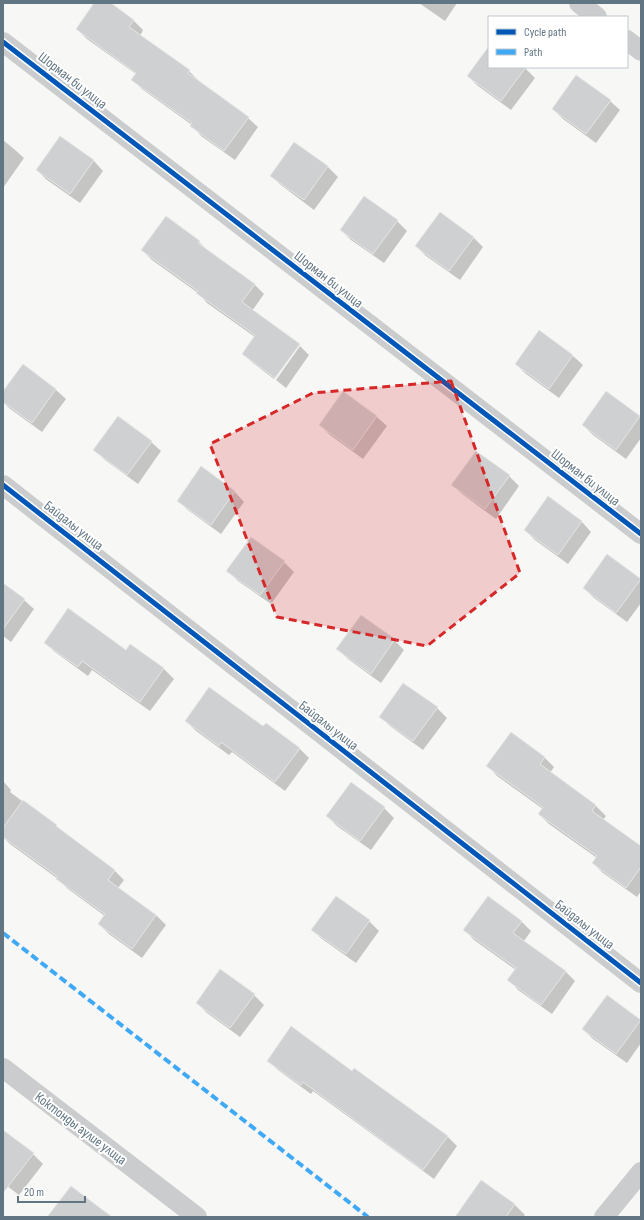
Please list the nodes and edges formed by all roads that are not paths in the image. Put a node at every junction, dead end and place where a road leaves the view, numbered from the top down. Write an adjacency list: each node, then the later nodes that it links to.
1 (579, 3): 2 (street)
2 (596, 16)
3 (628, 41): 5 (street)
4 (3, 42): 7 (street, Шорман би улица)
5 (641, 51)
6 (3, 485): 8 (street, Байдалы улица)
7 (641, 534)
8 (641, 983)
9 (3, 1068): 11 (street, Коктонды аулие улица)
10 (641, 1172): 12 (street)
11 (197, 1217)
12 (604, 1217)

